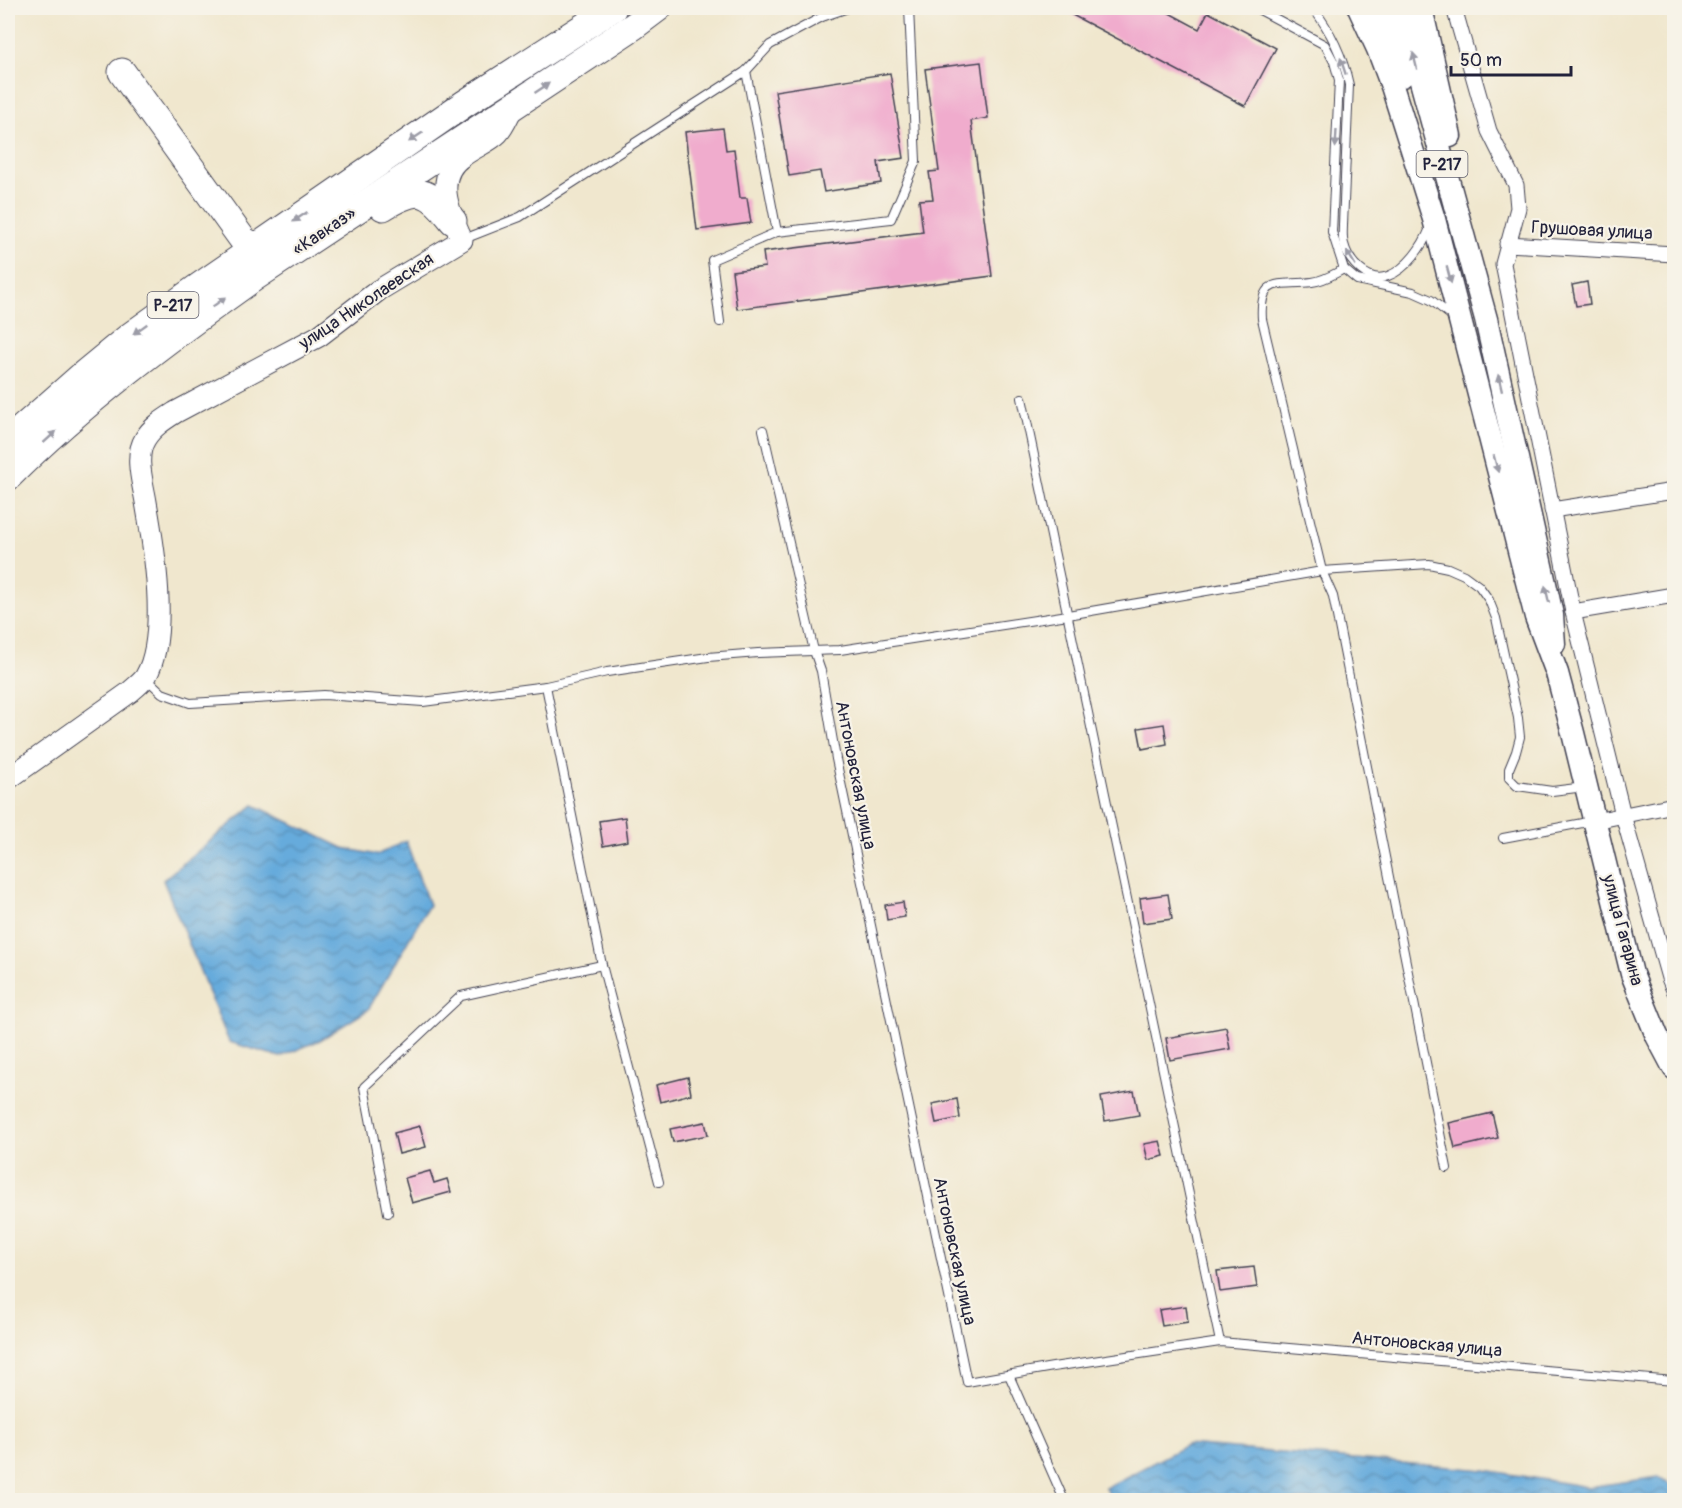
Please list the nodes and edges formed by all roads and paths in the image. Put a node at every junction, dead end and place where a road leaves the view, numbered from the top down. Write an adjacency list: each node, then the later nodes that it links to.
1 (589, 8): 15 (main road)
2 (613, 8): 15 (highway, «Кавказ» / Р-217)
3 (658, 8): 16 (highway, «Кавказ» / Р-217, one-way to 3)
4 (848, 8): 13 (lane, улица Николаевская)
5 (909, 8): 19 (lane)
6 (1256, 8): 24 (lane, one-way to 24)
7 (1313, 8): 17 (lane, one-way to 7)
8 (1359, 8): 17 (main road, Р-217)
9 (1383, 8): 17 (main road, Р-217)
10 (1401, 8): 25 (main road, Р-217, one-way to 10)
11 (1421, 8): 25 (main road, Р-217)
12 (1454, 8): 20 (street)
13 (746, 71): 18 (lane, улица Николаевская); 19 (lane)
14 (122, 72): 21 (highway)
15 (464, 104): 21 (highway, «Кавказ» / Р-217, one-way to 21)
16 (513, 106): 18 (street); 22 (highway, «Кавказ» / Р-217)
17 (1434, 219): 27 (main road, one-way to 27)
18 (458, 230): 22 (highway); 40 (street, улица Николаевская)
19 (777, 232): 26 (lane)
20 (1507, 244): 23 (street, Грушовая улица); 33 (street)
21 (247, 248): 30 (highway, «Кавказ» / Р-217, one-way to 30)
22 (291, 253): 31 (highway, «Кавказ» / Р-217, one-way to 22)
23 (1674, 254)
24 (1344, 269): 27 (lane); 34 (lane)
25 (1486, 319): 39 (main road, one-way to 25)
26 (720, 322)
27 (1462, 327): 39 (main road, one-way to 39)
28 (1023, 398): 37 (lane)
29 (763, 430): 38 (lane, Антоновская улица)
30 (8, 441)
31 (8, 477)
32 (1674, 491): 33 (street)
33 (1552, 510): 36 (street)
34 (1322, 571): 37 (lane); 43 (lane); 51 (lane)
35 (1674, 595): 36 (street)
36 (1573, 612): 45 (street)
37 (1068, 615): 38 (lane); 54 (lane)
38 (814, 651): 41 (lane); 55 (lane, Антоновская улица)
39 (1557, 673): 43 (main road, улица Гагарина)
40 (146, 677): 41 (lane); 42 (street)
41 (546, 686): 48 (lane)
42 (8, 779)
43 (1587, 787): 46 (main road, улица Гагарина)
44 (1674, 805): 45 (street)
45 (1623, 815): 46 (street); 49 (street)
46 (1595, 821): 47 (lane); 50 (main road, улица Гагарина)
47 (1503, 838)
48 (602, 965): 52 (lane); 53 (lane)
49 (1674, 990)
50 (1674, 1068)
51 (1447, 1168)
52 (658, 1182)
53 (388, 1213)
54 (1220, 1342): 55 (lane, Антоновская улица); 56 (lane, Антоновская улица)
55 (1009, 1375): 57 (lane)
56 (1674, 1381)
57 (1064, 1500)

